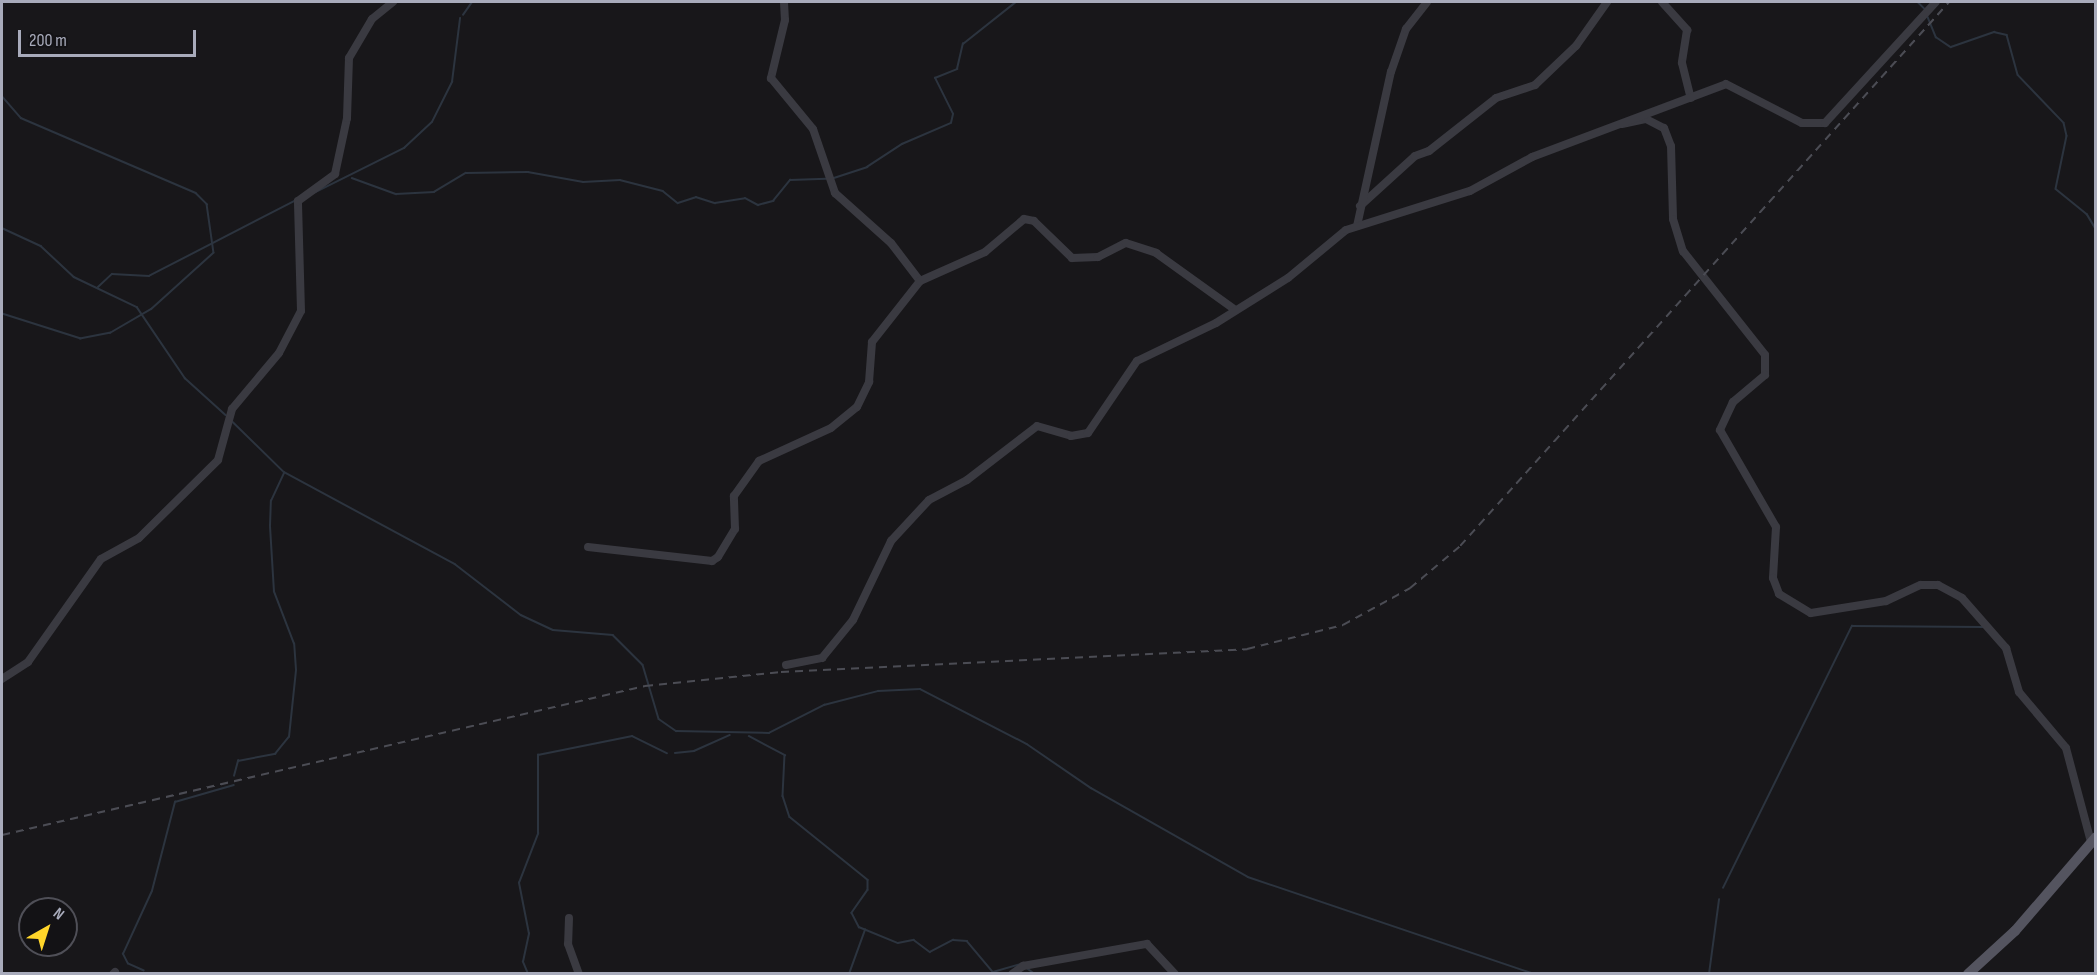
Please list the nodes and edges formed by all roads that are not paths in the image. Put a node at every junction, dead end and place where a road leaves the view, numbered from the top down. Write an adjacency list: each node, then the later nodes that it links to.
1 (393, 2): 15 (street)
2 (784, 2): 11 (street)
3 (1427, 2): 9 (street)
4 (1607, 2): 9 (street)
5 (1662, 2): 7 (street)
6 (1936, 2): 7 (street)
7 (1691, 98): 8 (street)
8 (1608, 126): 10 (street); 16 (street)
9 (1360, 206): 10 (street)
10 (1357, 226): 12 (street)
11 (920, 281): 12 (street); 13 (street)
12 (1234, 309): 14 (street)
13 (588, 547)
14 (786, 665)
15 (2, 680)
16 (2093, 839): 21 (main road)
17 (569, 918): 18 (street)
18 (579, 974)
19 (1012, 974): 20 (street)
20 (1175, 974)
21 (1968, 974)

